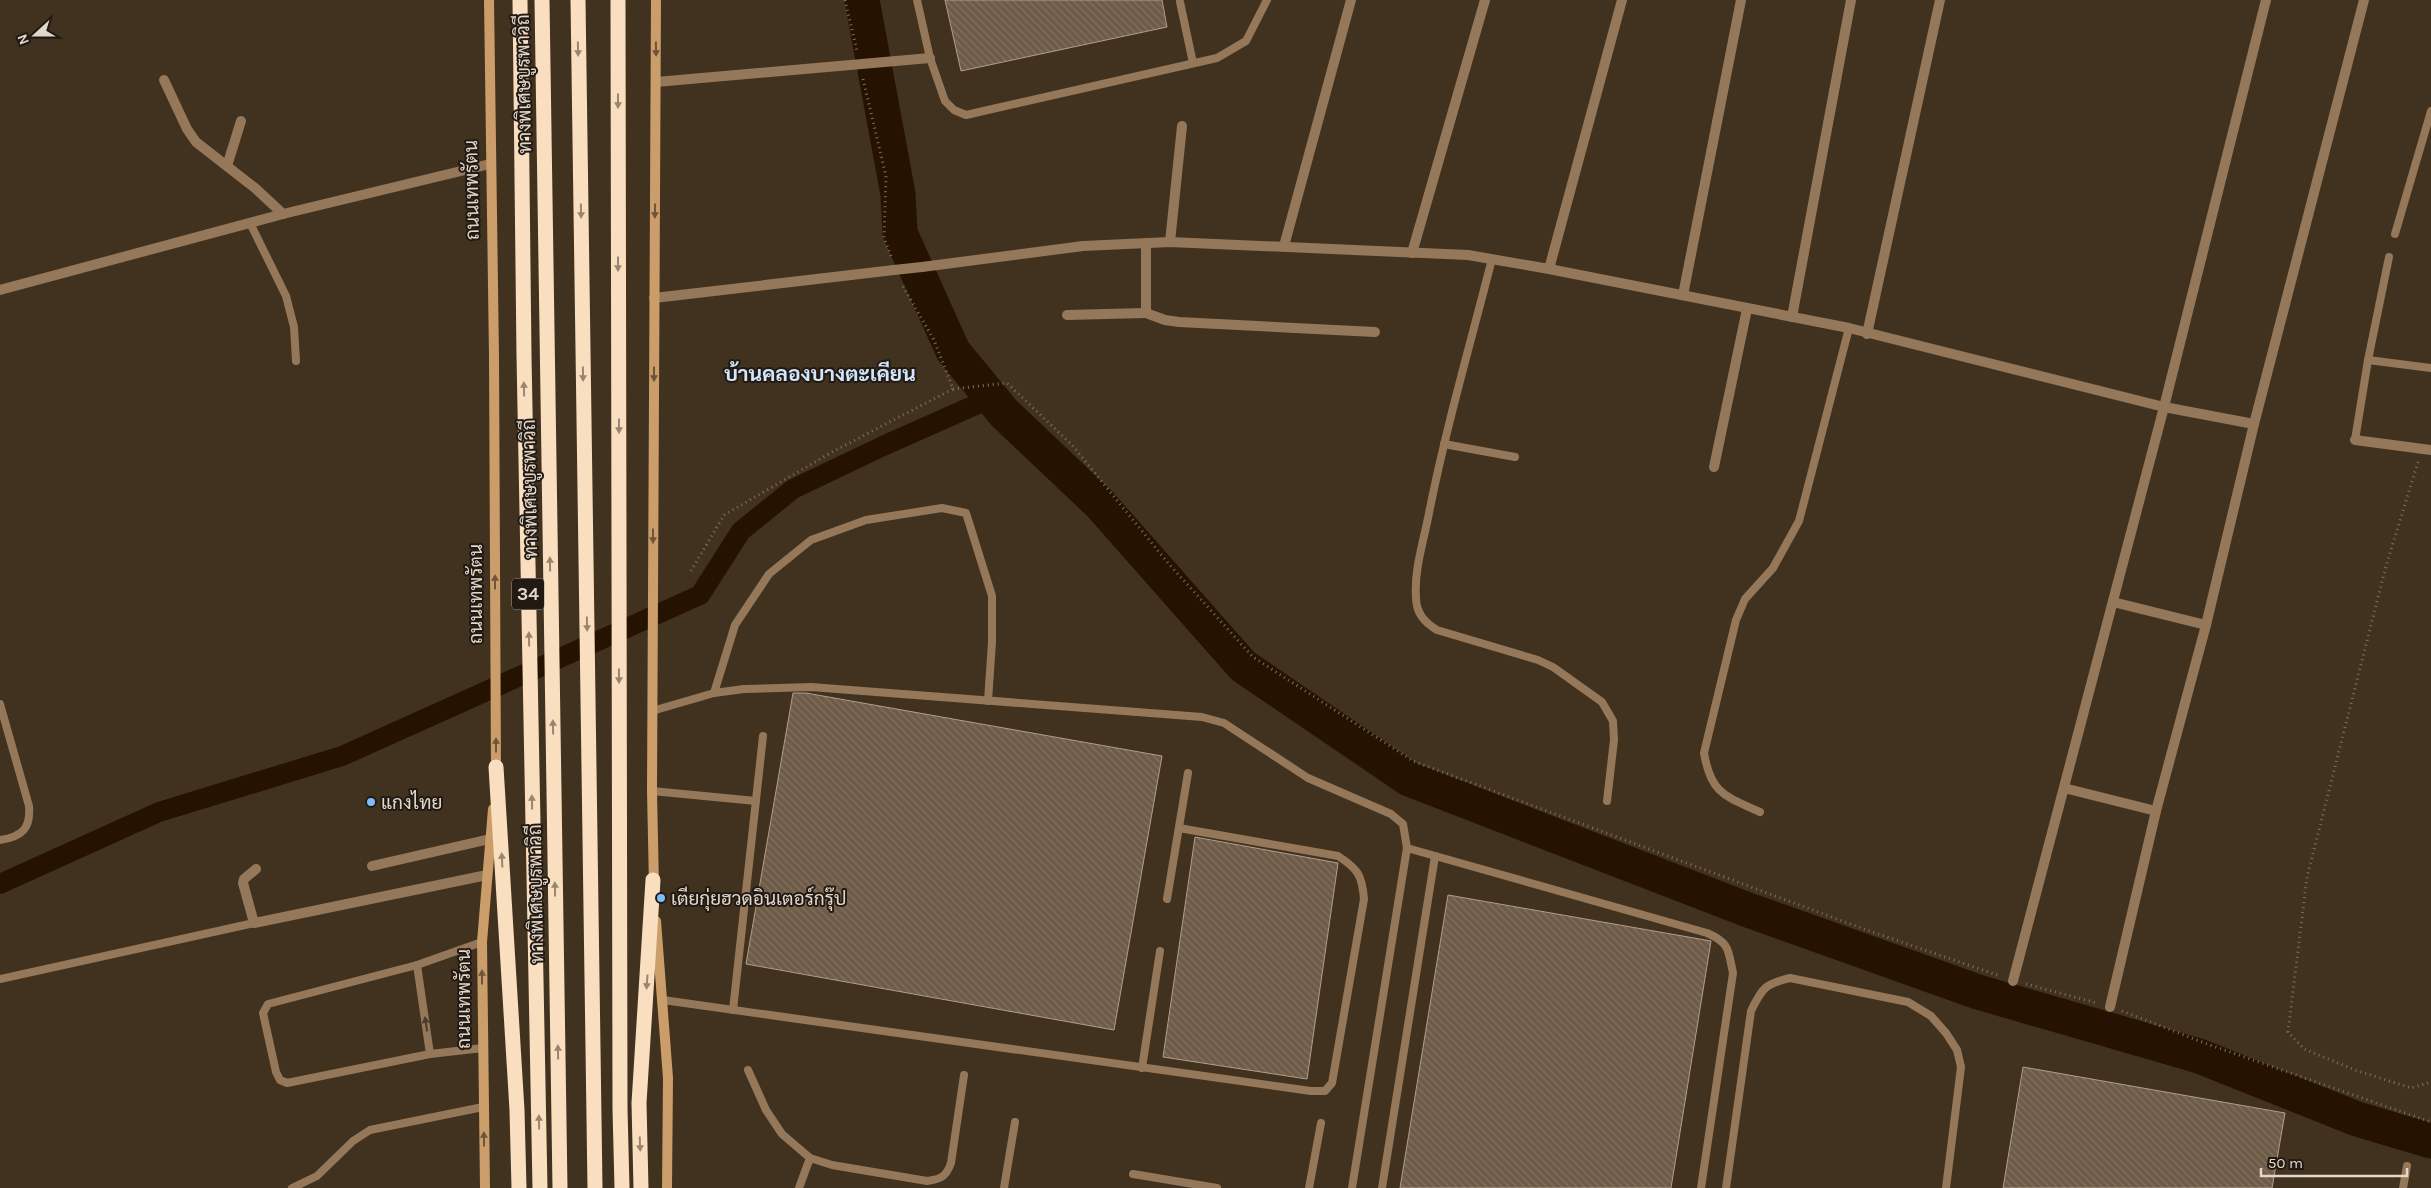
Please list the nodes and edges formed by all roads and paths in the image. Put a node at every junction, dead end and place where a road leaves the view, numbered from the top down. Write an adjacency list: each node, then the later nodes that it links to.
1 (489, 0): 28 (main road, ถนนเทพรัตน / 34)
2 (520, 0): 113 (highway, 34, one-way to 2)
3 (542, 0): 114 (highway, ทางพิเศษบูรพาวิถี, one-way to 3)
4 (578, 0): 115 (highway, one-way to 115)
5 (618, 0): 116 (highway, one-way to 116)
6 (656, 0): 24 (main road, one-way to 24)
7 (846, 0): 19 (path)
8 (917, 0): 20 (lane)
9 (1267, 0): 21 (lane)
10 (1351, 0): 35 (street)
11 (1485, 0): 36 (street)
12 (1622, 0): 39 (street)
13 (1741, 0): 42 (street)
14 (1851, 0): 47 (street)
15 (1940, 0): 50 (street)
16 (2266, 0): 55 (street)
17 (2364, 0): 56 (street)
18 (1180, 2): 21 (lane)
19 (858, 56)
20 (930, 58): 21 (lane); 22 (street)
21 (1193, 63)
22 (864, 70): 24 (street); 40 (path)
23 (164, 80): 29 (street)
24 (656, 82): 43 (main road, one-way to 43)
25 (2431, 111): 32 (lane)
26 (241, 121): 29 (street)
27 (1182, 126): 33 (street)
28 (490, 164): 30 (street); 70 (main road, ถนนเทพรัตน / 34, one-way to 28)
29 (228, 166): 30 (street)
30 (284, 214): 31 (street)
31 (250, 223): 41 (street); 52 (lane)
32 (2395, 234)
33 (1170, 242): 34 (street); 35 (street)
34 (1146, 243): 40 (street, bridge); 45 (street)
35 (1284, 246): 36 (street)
36 (1412, 252): 38 (street)
37 (2389, 257): 51 (lane)
38 (1492, 259): 39 (street); 58 (lane)
39 (1548, 269): 42 (street)
40 (896, 270): 43 (street); 54 (path)
41 (0, 290)
42 (1683, 295): 44 (street)
43 (654, 298): 68 (main road, one-way to 68)
44 (1747, 309): 47 (street); 61 (street)
45 (1146, 313): 46 (street); 49 (street)
46 (1067, 314)
47 (1792, 317): 48 (street)
48 (1849, 328): 50 (street); 77 (lane)
49 (1375, 332)
50 (1867, 334): 55 (street)
51 (2368, 360): 53 (lane); 57 (lane)
52 (296, 361)
53 (2431, 368)
54 (953, 389): 62 (path); 93 (path)
55 (2164, 407): 56 (street); 63 (street)
56 (2254, 424): 64 (street)
57 (2355, 440): 59 (street)
58 (1444, 444): 60 (lane); 75 (lane)
59 (2427, 450): 102 (path)
60 (1515, 456)
61 (1714, 468)
62 (691, 572)
63 (2113, 602): 64 (street); 72 (street)
64 (2206, 624): 76 (street)
65 (714, 693): 66 (lane); 66 (lane); 68 (lane)
66 (988, 701): 81 (lane)
67 (0, 704): 80 (lane)
68 (652, 711): 73 (main road)
69 (763, 736): 74 (lane)
70 (496, 767): 79 (main road, ถนนเทพรัตน / 34); 112 (highway, one-way to 70)
71 (1188, 773): 78 (lane)
72 (2064, 788): 76 (street); 93 (street)
73 (652, 791): 74 (lane); 86 (main road)
74 (756, 801): 96 (lane)
75 (1607, 801)
76 (2156, 811): 95 (street)
77 (1760, 812)
78 (1179, 828): 87 (lane); 99 (lane)
79 (490, 839): 83 (street); 85 (main road, ถนนเทพรัตน / 34)
80 (0, 840)
81 (1407, 848): 82 (lane); 123 (lane)
82 (1435, 856): 124 (lane); 125 (lane)
83 (372, 866)
84 (256, 869): 88 (street)
85 (487, 875): 88 (street); 89 (main road, ถนนเทพรัตน / 34)
86 (653, 880): 94 (main road); 117 (highway, one-way to 117)
87 (1167, 899)
88 (254, 923): 92 (lane)
89 (482, 942): 91 (lane); 97 (main road, ถนนเทพรัตน / 34, one-way to 89)
90 (1160, 951): 99 (lane)
91 (417, 965): 98 (lane, one-way to 91); 98 (lane)
92 (0, 978)
93 (2013, 981): 95 (path)
94 (663, 1000): 96 (lane); 118 (main road)
95 (2110, 1007): 105 (path)
96 (732, 1010): 99 (lane)
97 (483, 1048): 98 (lane); 103 (main road, ถนนเทพรัตน / 34)
98 (430, 1054)
99 (1142, 1068)
100 (748, 1070): 107 (lane)
101 (964, 1075): 107 (lane)
102 (2431, 1082)
103 (484, 1107): 110 (lane); 111 (main road, ถนนเทพรัตน / 34, one-way to 103)
104 (1015, 1122): 120 (lane)
105 (2431, 1122)
106 (1321, 1123): 122 (lane)
107 (810, 1158): 119 (lane)
108 (2407, 1166): 128 (lane)
109 (1133, 1174): 121 (lane)
110 (292, 1188)
111 (485, 1188)
112 (519, 1188)
113 (540, 1188)
114 (560, 1188)
115 (595, 1188)
116 (622, 1188)
117 (641, 1188)
118 (667, 1188)
119 (799, 1188)
120 (1004, 1188)
121 (1217, 1188)
122 (1309, 1188)
123 (1352, 1188)
124 (1382, 1188)
125 (1701, 1188)
126 (1726, 1188): 127 (lane)
127 (1946, 1188)
128 (2403, 1188)

